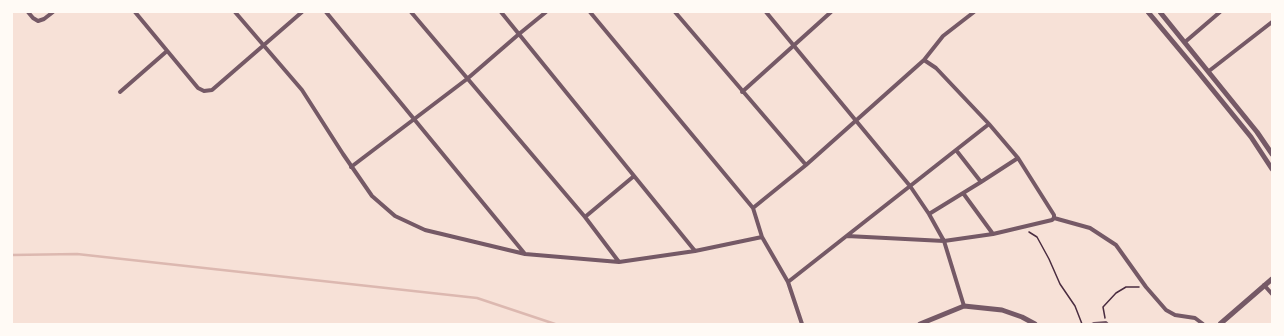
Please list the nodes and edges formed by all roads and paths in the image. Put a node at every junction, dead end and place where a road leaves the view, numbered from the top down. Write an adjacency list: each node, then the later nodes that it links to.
1 (28, 12): 2 (street)
2 (53, 12)
3 (135, 12): 23 (street)
4 (235, 12): 21 (street)
5 (302, 12): 21 (street)
6 (326, 12): 29 (street)
7 (411, 12): 26 (street)
8 (501, 12): 19 (street)
9 (546, 12): 19 (street)
10 (590, 12): 42 (street)
11 (675, 12): 28 (street)
12 (766, 12): 22 (street)
13 (831, 12): 22 (street)
14 (974, 12): 24 (street)
15 (1148, 12): 37 (street)
16 (1160, 12): 20 (street)
17 (1220, 12): 20 (street)
18 (1272, 22): 25 (street)
19 (519, 34): 26 (street); 38 (street)
20 (1185, 42): 25 (street)
21 (263, 45): 23 (street); 36 (street)
22 (794, 45): 28 (street); 30 (street)
23 (167, 51): 27 (street)
24 (924, 60): 30 (street); 31 (street)
25 (1209, 71): 33 (street)
26 (468, 79): 29 (street); 44 (street)
27 (120, 92)
28 (742, 92): 35 (street)
29 (414, 120): 36 (street); 52 (street)
30 (856, 120): 35 (street); 40 (street)
31 (989, 124): 32 (street); 34 (street)
32 (956, 150): 39 (street); 40 (street)
33 (1272, 154)
34 (1018, 158): 39 (street); 45 (street)
35 (806, 164): 42 (street)
36 (352, 167): 52 (street)
37 (1272, 168)
38 (634, 176): 44 (street); 51 (street)
39 (981, 182): 41 (street)
40 (910, 186): 43 (street); 49 (street)
41 (963, 193): 43 (street); 47 (street)
42 (753, 208): 48 (street)
43 (929, 214): 50 (street)
44 (585, 217): 53 (street)
45 (1054, 218): 46 (street); 57 (street)
46 (1022, 227): 47 (street); 64 (path)
47 (993, 234): 50 (street)
48 (762, 236): 51 (street); 55 (street)
49 (846, 236): 50 (street); 55 (street)
50 (944, 241): 59 (street)
51 (695, 251): 53 (street)
52 (525, 254): 53 (street)
53 (619, 262)
54 (1272, 279): 56 (street)
55 (788, 282): 61 (street)
56 (1264, 286): 58 (street); 67 (street)
57 (1146, 287): 60 (path); 66 (street)
58 (1272, 294)
59 (964, 306): 62 (street); 63 (street)
60 (1107, 323): 65 (lane)
61 (802, 324)
62 (920, 324)
63 (1035, 324)
64 (1082, 324)
65 (1092, 324)
66 (1203, 324)
67 (1220, 324)

